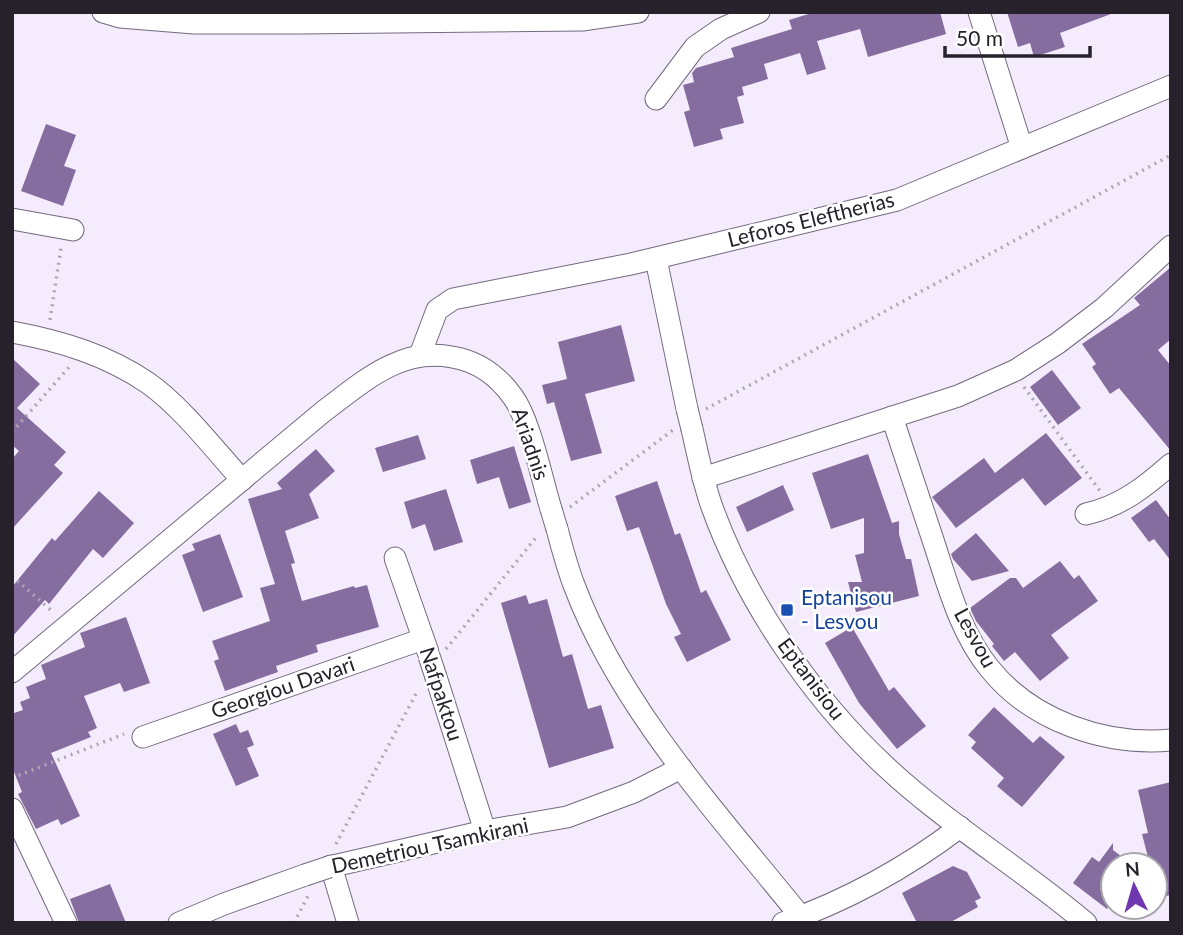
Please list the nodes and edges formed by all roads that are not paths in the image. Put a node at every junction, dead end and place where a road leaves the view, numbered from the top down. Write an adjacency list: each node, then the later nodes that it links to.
1 (103, 12): 2 (street)
2 (638, 12)
3 (759, 12): 6 (street)
4 (979, 12): 7 (street)
5 (1171, 86): 7 (street, Leforos Eleftherias)
6 (656, 99)
7 (1022, 148): 11 (street, Leforos Eleftherias)
8 (12, 219): 9 (street)
9 (69, 229)
10 (1171, 246): 14 (street)
11 (656, 259): 13 (street, Leforos Eleftherias); 16 (street, Eptanisiou)
12 (12, 332): 17 (street)
13 (420, 355): 17 (street, Ariadnis); 24 (street, Ariadnis)
14 (892, 417): 16 (street); 23 (street, Lesvou)
15 (1171, 464): 18 (street)
16 (703, 478): 26 (street, Eptanisiou)
17 (242, 480): 21 (street, Ariadnis)
18 (1086, 514)
19 (395, 558): 20 (street, Nafpaktou)
20 (433, 648): 22 (street, Georgiou Davari); 27 (street, Nafpaktou, bridge)
21 (12, 672)
22 (142, 737)
23 (1171, 740)
24 (681, 768): 27 (street, Demetriou Tsamkirani); 29 (street, Ariadnis)
25 (12, 808): 30 (street)
26 (960, 827): 29 (street); 33 (street, Eptanisiou)
27 (485, 831): 28 (street, Demetriou Tsamkirani)
28 (331, 861): 31 (street, Demetriou Tsamkirani, bridge); 32 (street)
29 (792, 920)
30 (66, 923)
31 (179, 923)
32 (348, 923)
33 (1086, 923)

